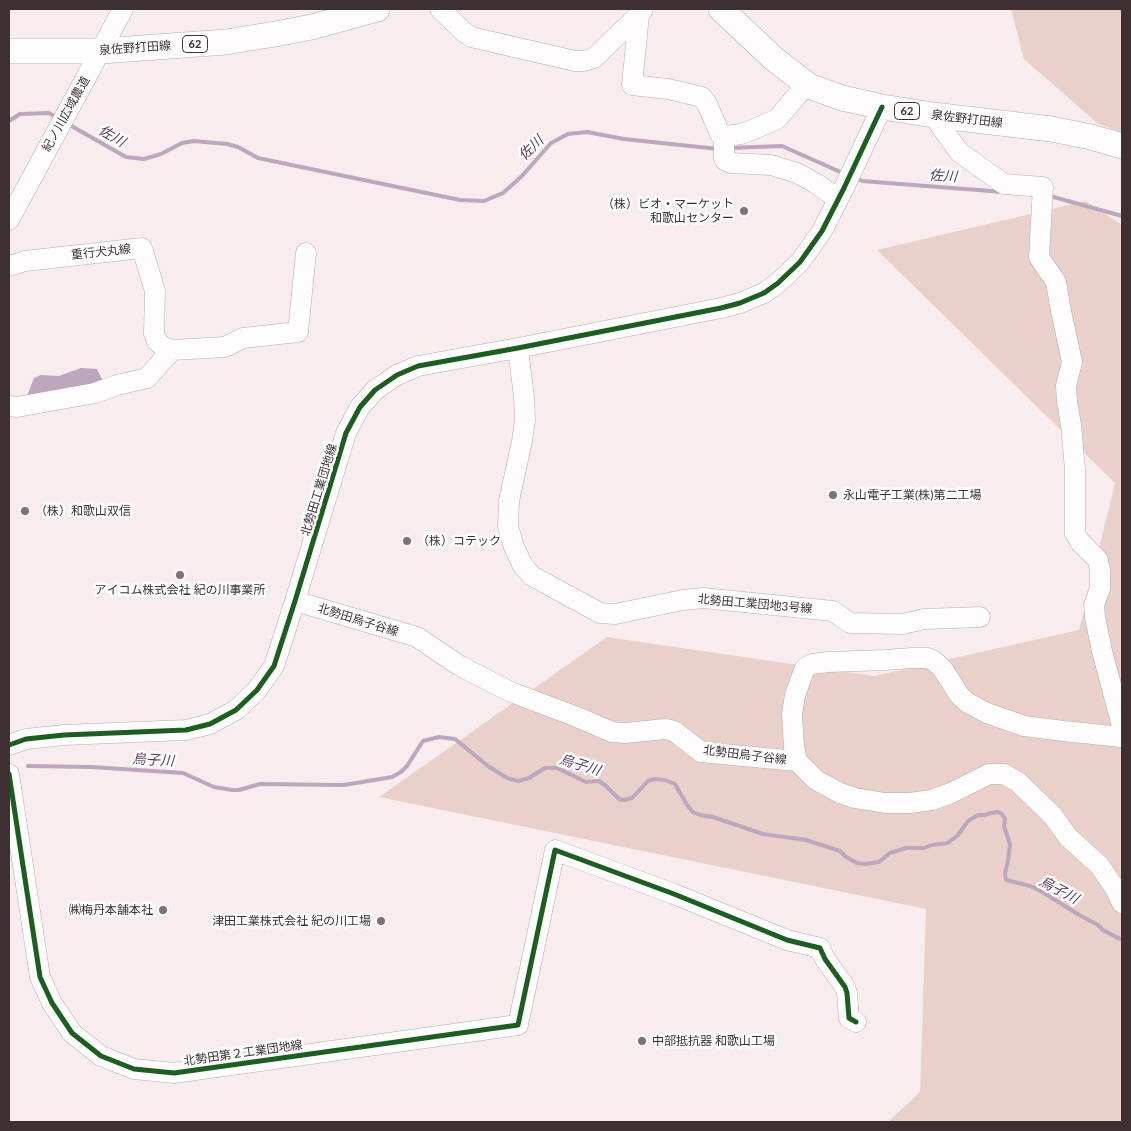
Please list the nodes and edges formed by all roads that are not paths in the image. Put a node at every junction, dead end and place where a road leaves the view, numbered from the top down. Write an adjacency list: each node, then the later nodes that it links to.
1 (123, 9): 7 (street, 紀ノ川広域農道)
2 (377, 9): 7 (main road, 泉佐野打田線 / 62)
3 (440, 9): 5 (street)
4 (721, 9): 8 (main road, 泉佐野打田線 / 62)
5 (641, 12): 11 (street)
6 (9, 51): 7 (main road, 泉佐野打田線 / 62)
7 (101, 51): 14 (street, 紀ノ川広域農道)
8 (807, 84): 9 (main road, 泉佐野打田線 / 62); 11 (street)
9 (882, 107): 10 (main road, 泉佐野打田線 / 62); 13 (street, 北勢田工業団地線)
10 (933, 115): 12 (main road, 泉佐野打田線 / 62); 22 (street)
11 (724, 144): 13 (street)
12 (1122, 146)
13 (841, 193): 17 (street, 北勢田工業団地線)
14 (9, 220)
15 (306, 253): 18 (street)
16 (9, 266): 18 (street, 重行犬丸線)
17 (518, 348): 20 (street, 北勢田工業団地線); 21 (street, 北勢田工業団地3号線)
18 (172, 350): 19 (street)
19 (9, 406)
20 (295, 601): 24 (street, 北勢田工業団地線); 25 (street, 北勢田烏子谷線)
21 (980, 617)
22 (1122, 726)
23 (1122, 737): 25 (street)
24 (9, 745)
25 (797, 761): 27 (street, 北勢田烏子谷線)
26 (9, 774): 28 (street, 北勢田第２工業団地線)
27 (1122, 903)
28 (856, 1022)

